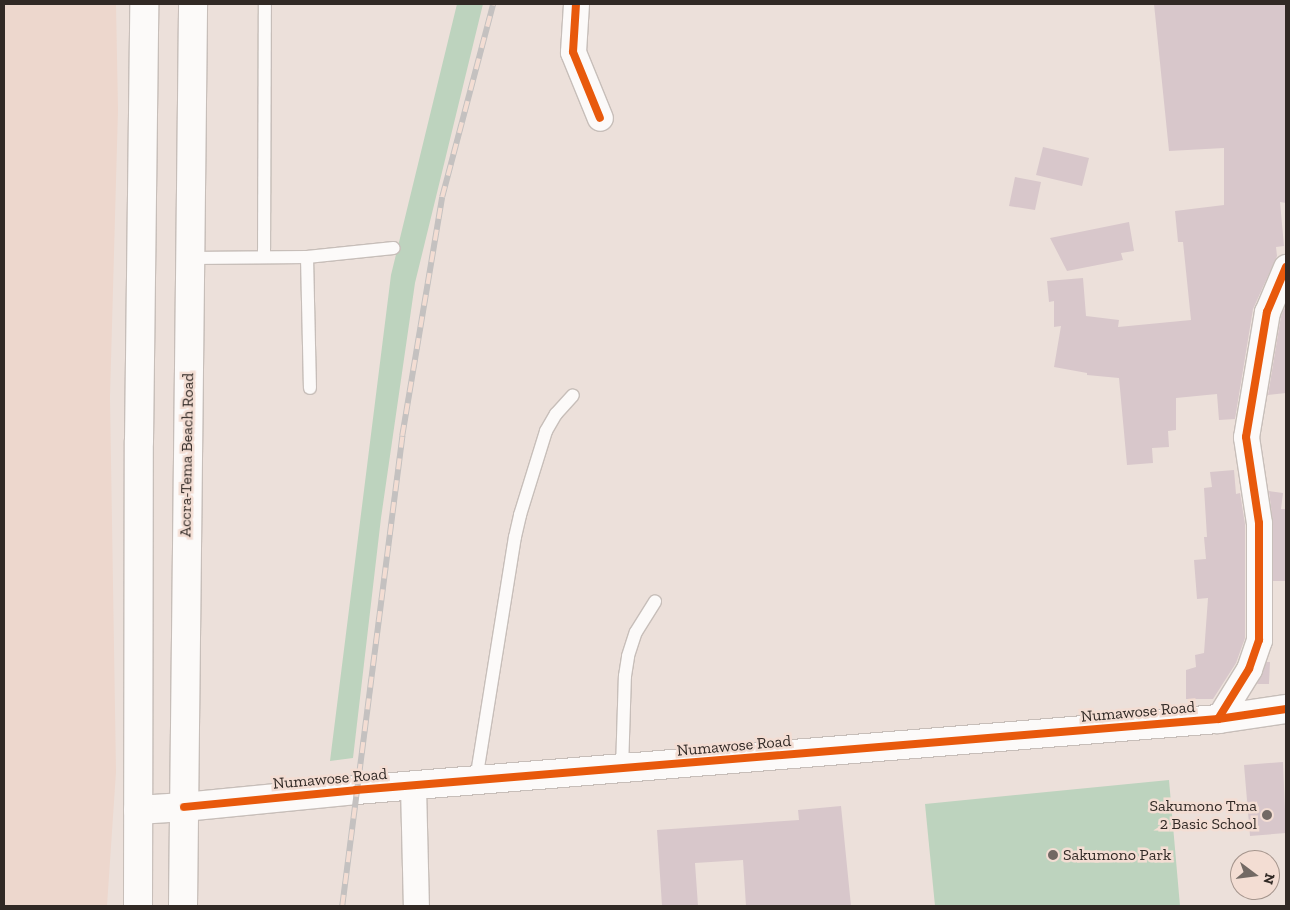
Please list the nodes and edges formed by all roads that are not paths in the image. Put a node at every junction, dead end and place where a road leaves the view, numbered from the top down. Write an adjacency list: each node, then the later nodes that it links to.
1 (144, 4): 20 (main road)
2 (193, 4): 9 (main road, Accra-Tema Beach Road)
3 (265, 4): 7 (lane)
4 (576, 4): 5 (street)
5 (600, 118)
6 (394, 248): 8 (lane)
7 (264, 257): 8 (lane); 9 (lane)
8 (307, 257): 11 (lane)
9 (191, 258): 19 (main road, Accra-Tema Beach Road)
10 (1286, 267): 15 (street)
11 (310, 388)
12 (573, 395): 17 (lane)
13 (655, 602): 16 (lane)
14 (1286, 709): 15 (main road, Numawose Road)
15 (1218, 719): 16 (main road, Numawose Road)
16 (622, 769): 17 (main road, Numawose Road)
17 (476, 780): 18 (main road, Numawose Road)
18 (413, 786): 19 (main road, Numawose Road); 23 (street)
19 (184, 807): 20 (main road, Numawose Road); 22 (main road, Accra-Tema Beach Road)
20 (138, 810): 21 (main road)
21 (138, 906)
22 (183, 906)
23 (416, 906)

